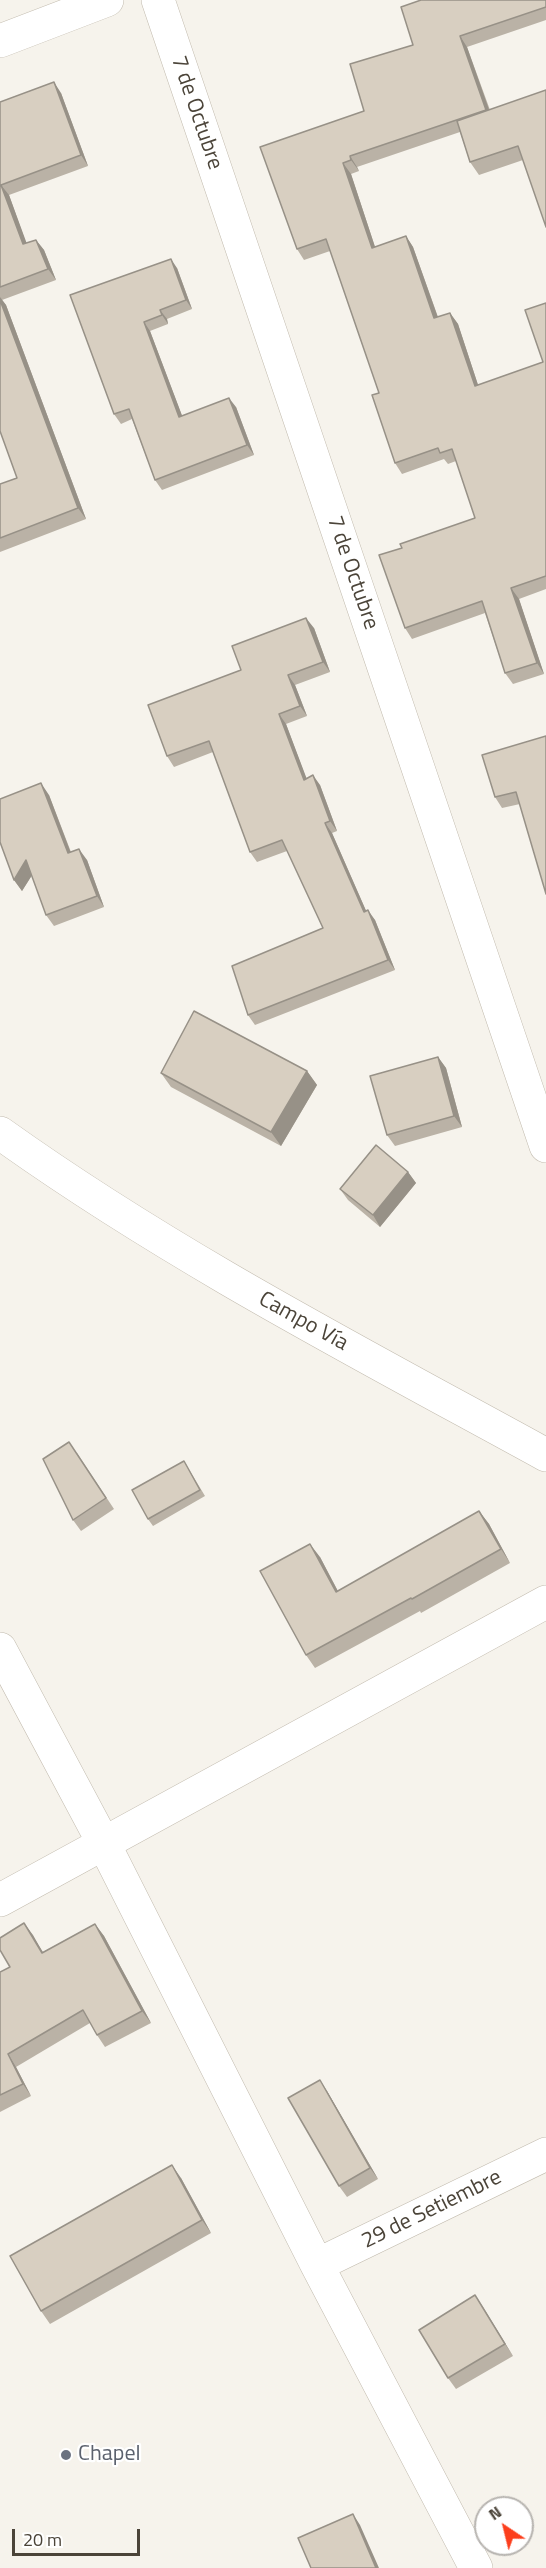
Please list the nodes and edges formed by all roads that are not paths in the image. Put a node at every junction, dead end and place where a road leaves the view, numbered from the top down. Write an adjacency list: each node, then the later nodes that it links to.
1 (107, 0): 3 (street)
2 (158, 0): 5 (street, 7 de Octubre)
3 (0, 41)
4 (0, 1133): 6 (street, Campo Vía)
5 (546, 1146)
6 (546, 1455)
7 (546, 1602): 9 (street)
8 (0, 1649): 9 (street)
9 (104, 1844): 10 (street); 12 (street)
10 (0, 1900)
11 (546, 2154): 12 (street, 29 de Setiembre)
12 (317, 2265): 13 (street)
13 (476, 2568)

